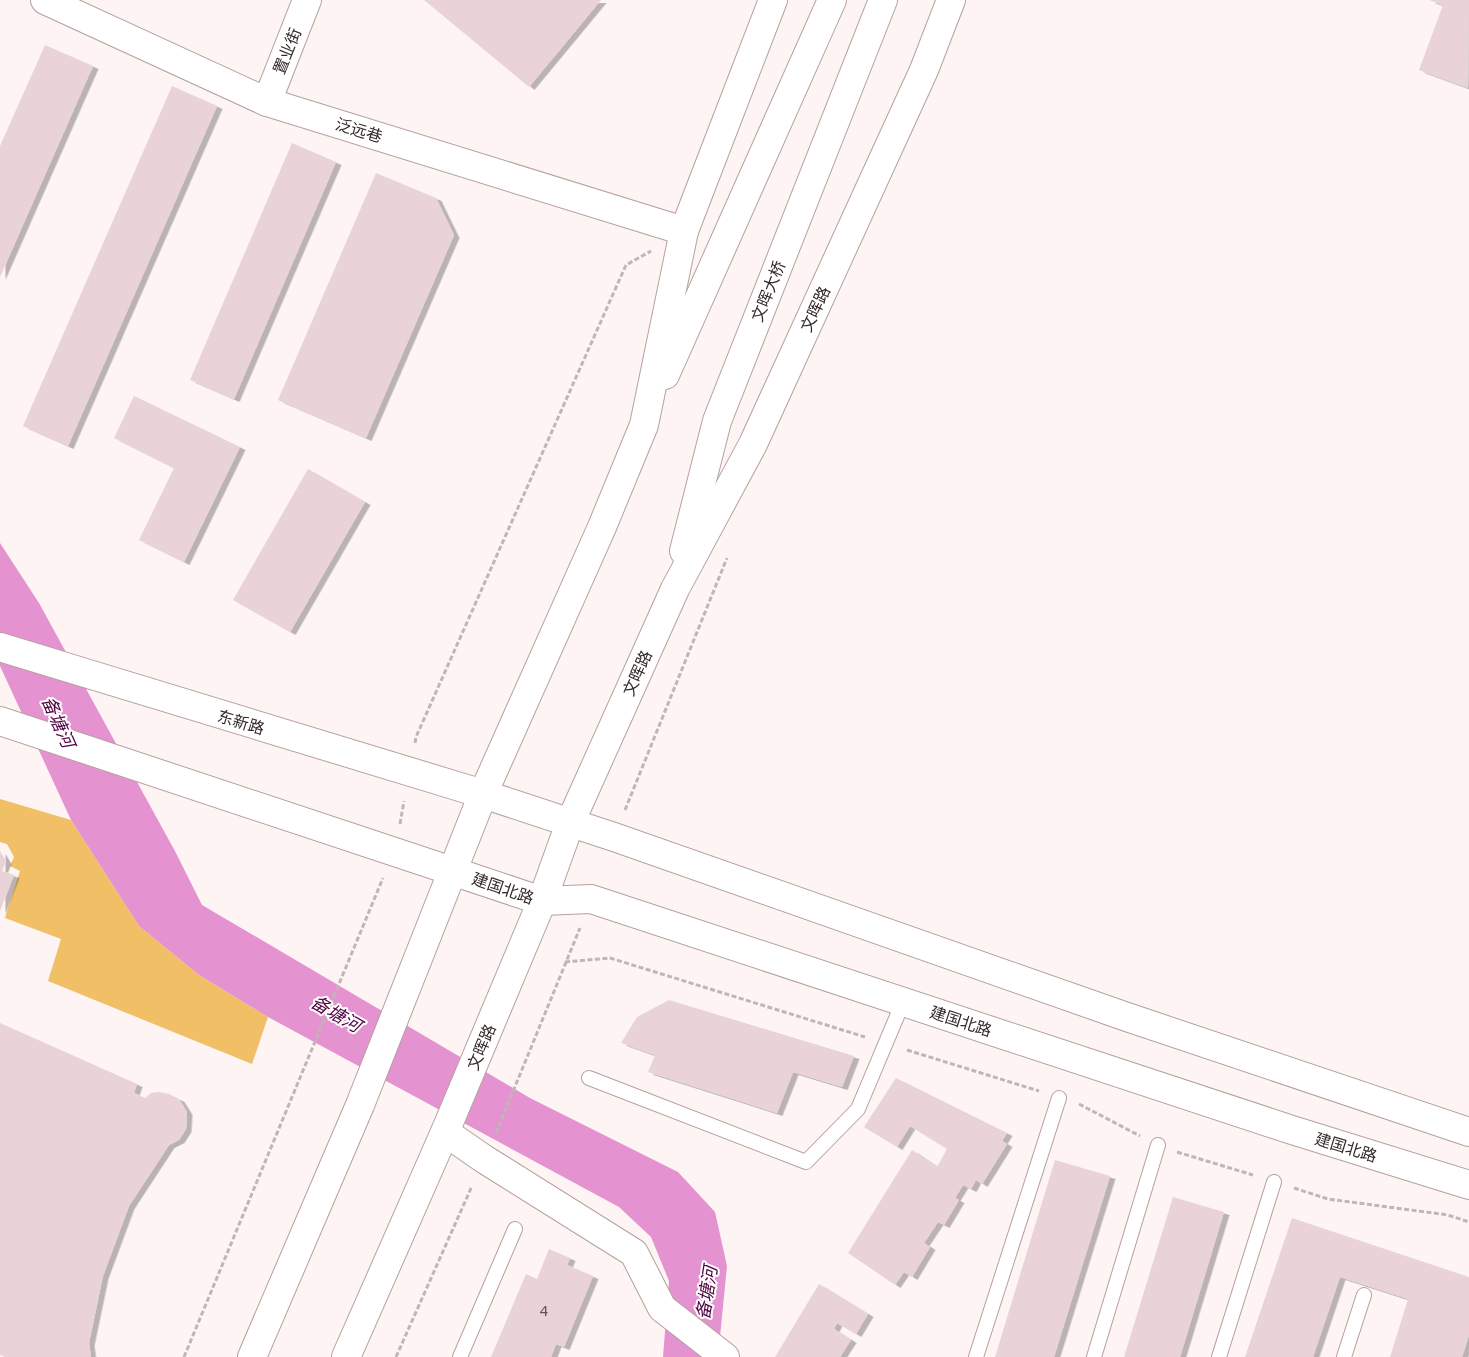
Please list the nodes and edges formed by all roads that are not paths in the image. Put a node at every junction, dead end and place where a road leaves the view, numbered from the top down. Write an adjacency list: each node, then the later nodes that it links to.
1 (45, 0): 7 (main road, 泛远巷)
2 (307, 0): 7 (main road, 置业街)
3 (773, 0): 8 (main road)
4 (832, 0): 9 (main road)
5 (883, 0): 10 (main road, 文晖大桥)
6 (951, 0): 10 (main road, 文晖路)
7 (267, 102): 8 (main road, 泛远巷)
8 (684, 231): 9 (main road)
9 (644, 424): 13 (main road)
10 (675, 589): 14 (main road, 文晖路)
11 (0, 647): 13 (main road, 东新路)
12 (7, 723): 15 (main road)
13 (483, 794): 14 (main road); 15 (main road)
14 (570, 823): 16 (main road, 文晖路); 21 (main road)
15 (452, 871): 16 (main road, 建国北路); 27 (main road)
16 (542, 901): 17 (main road, 建国北路); 20 (main road, 文晖路)
17 (903, 1002): 18 (lane); 24 (main road, 建国北路)
18 (589, 1078)
19 (1059, 1098): 31 (lane)
20 (445, 1132): 28 (main road, 文晖路); 30 (main road)
21 (1469, 1132)
22 (1158, 1146): 32 (lane)
23 (1274, 1182): 33 (lane)
24 (1469, 1185)
25 (515, 1229): 29 (lane)
26 (1364, 1295): 34 (lane)
27 (252, 1357)
28 (346, 1357)
29 (460, 1357)
30 (725, 1357)
31 (976, 1357)
32 (1094, 1357)
33 (1219, 1357)
34 (1344, 1357)

